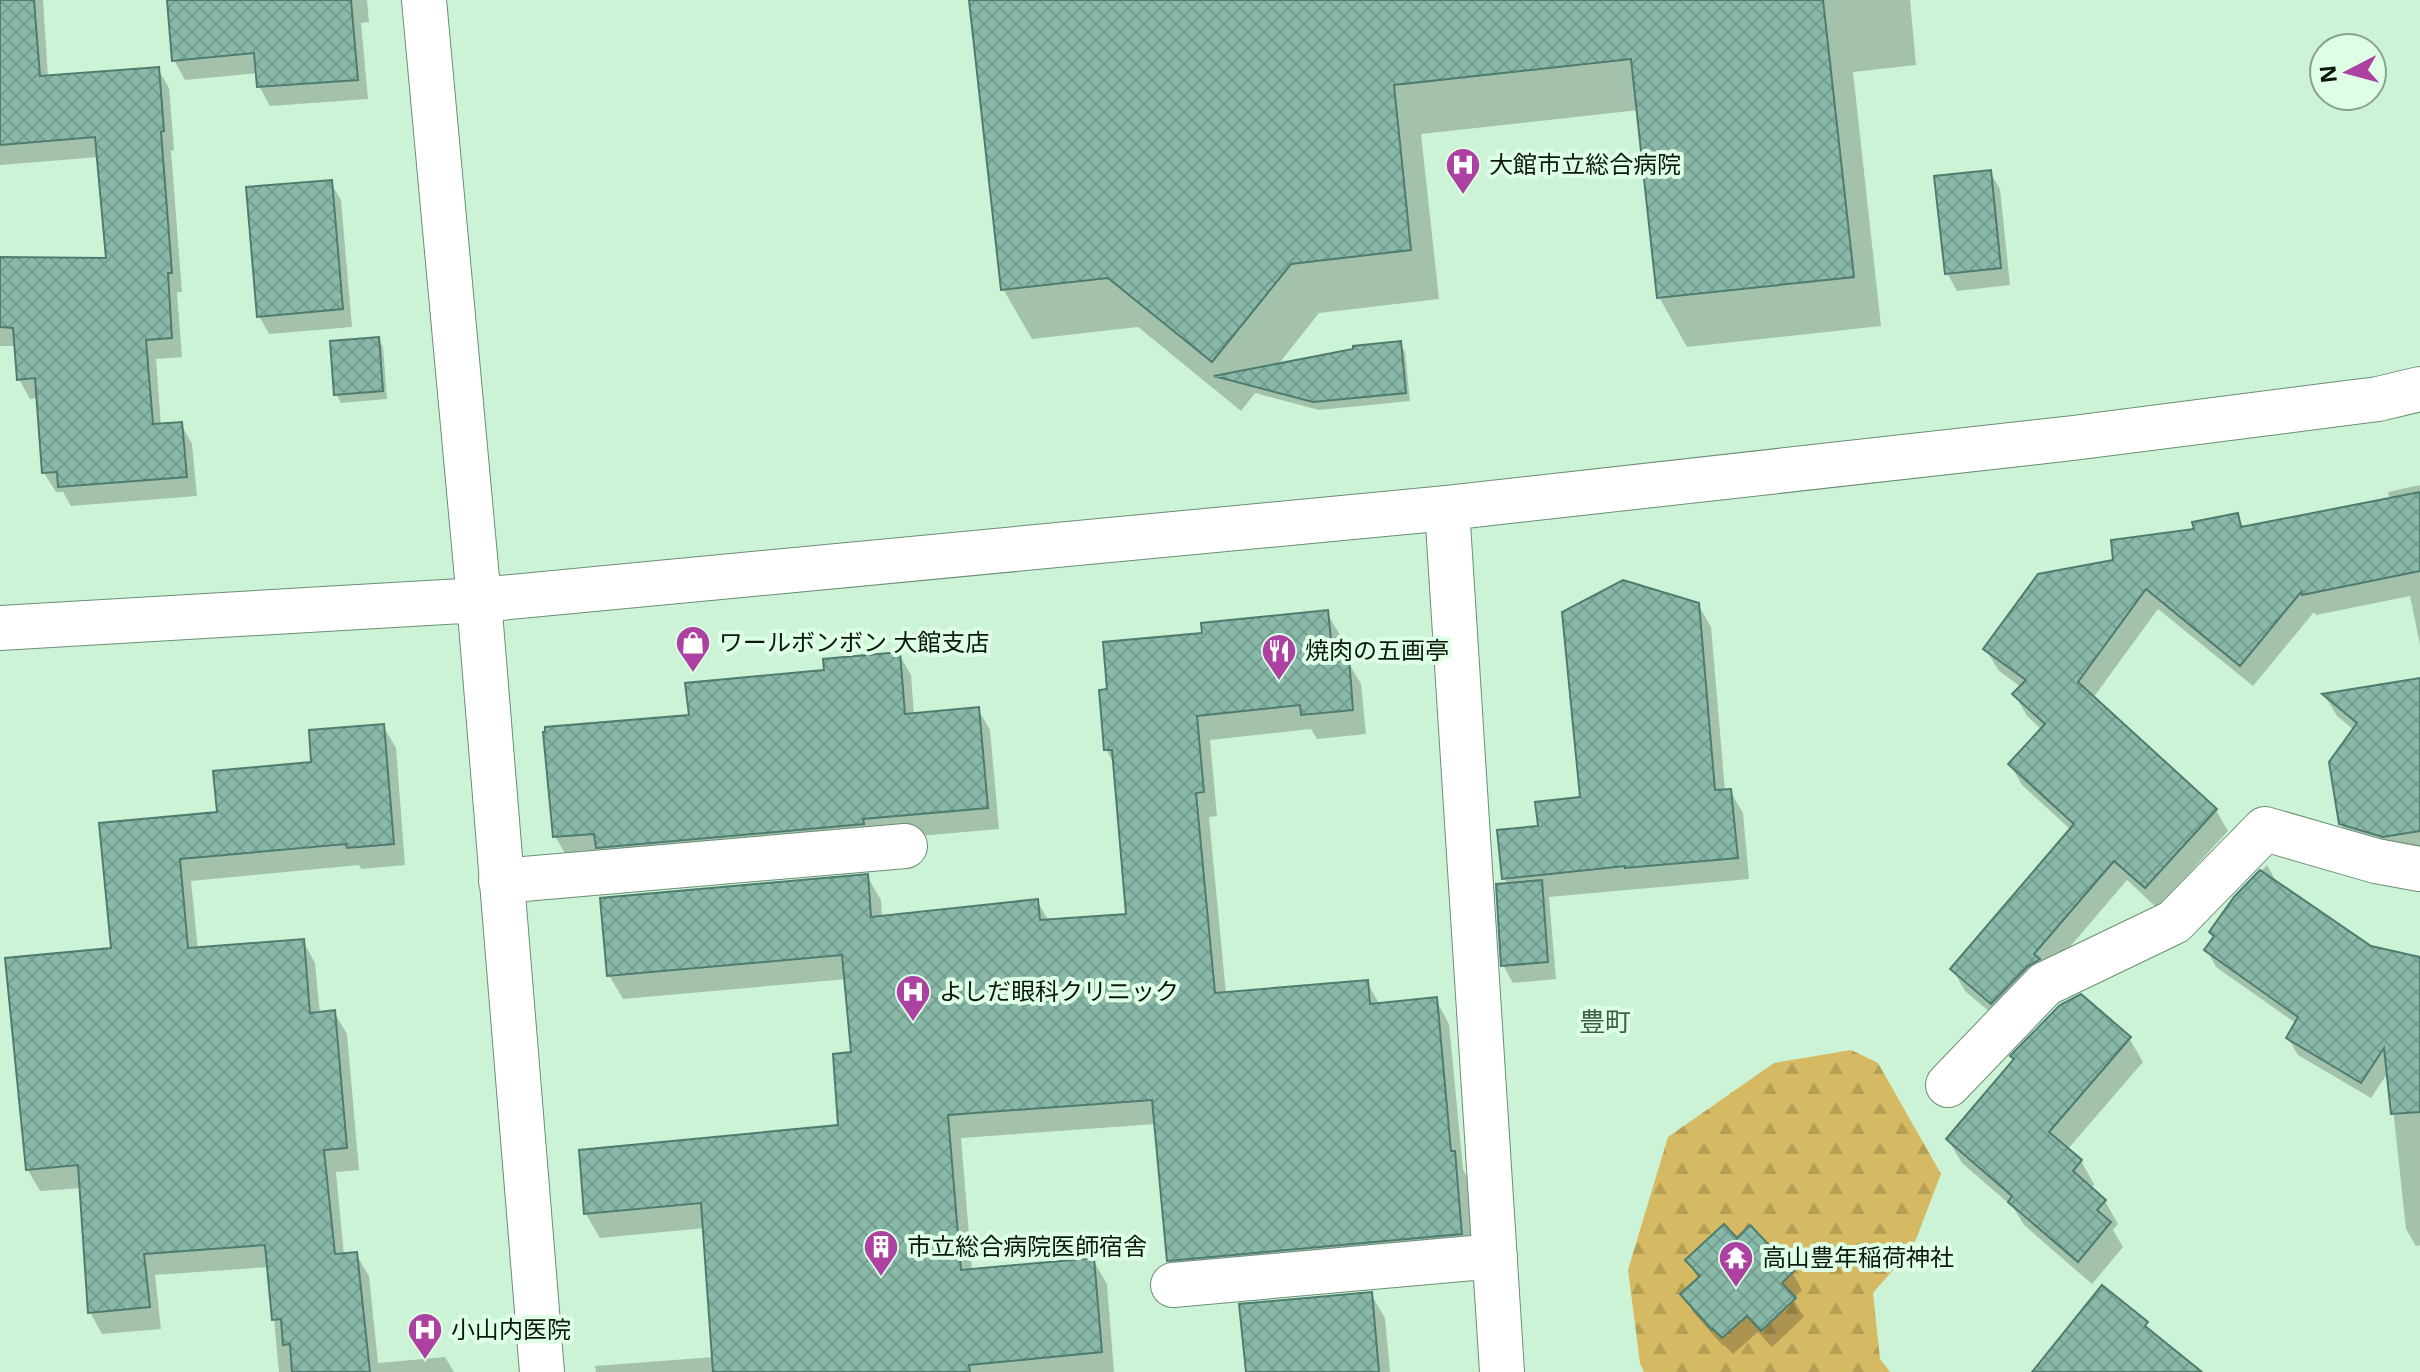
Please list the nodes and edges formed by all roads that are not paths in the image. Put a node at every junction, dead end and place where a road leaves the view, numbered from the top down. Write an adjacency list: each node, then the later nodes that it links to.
1 (424, 0): 4 (street)
2 (2420, 389): 3 (street)
3 (1447, 508): 4 (street); 10 (street)
4 (479, 600): 5 (street); 8 (street)
5 (0, 628)
6 (905, 846): 8 (street)
7 (2420, 869): 9 (street)
8 (501, 881): 12 (street)
9 (1948, 1085)
10 (1495, 1256): 11 (street); 13 (street)
11 (1173, 1285)
12 (542, 1372)
13 (1502, 1372)

